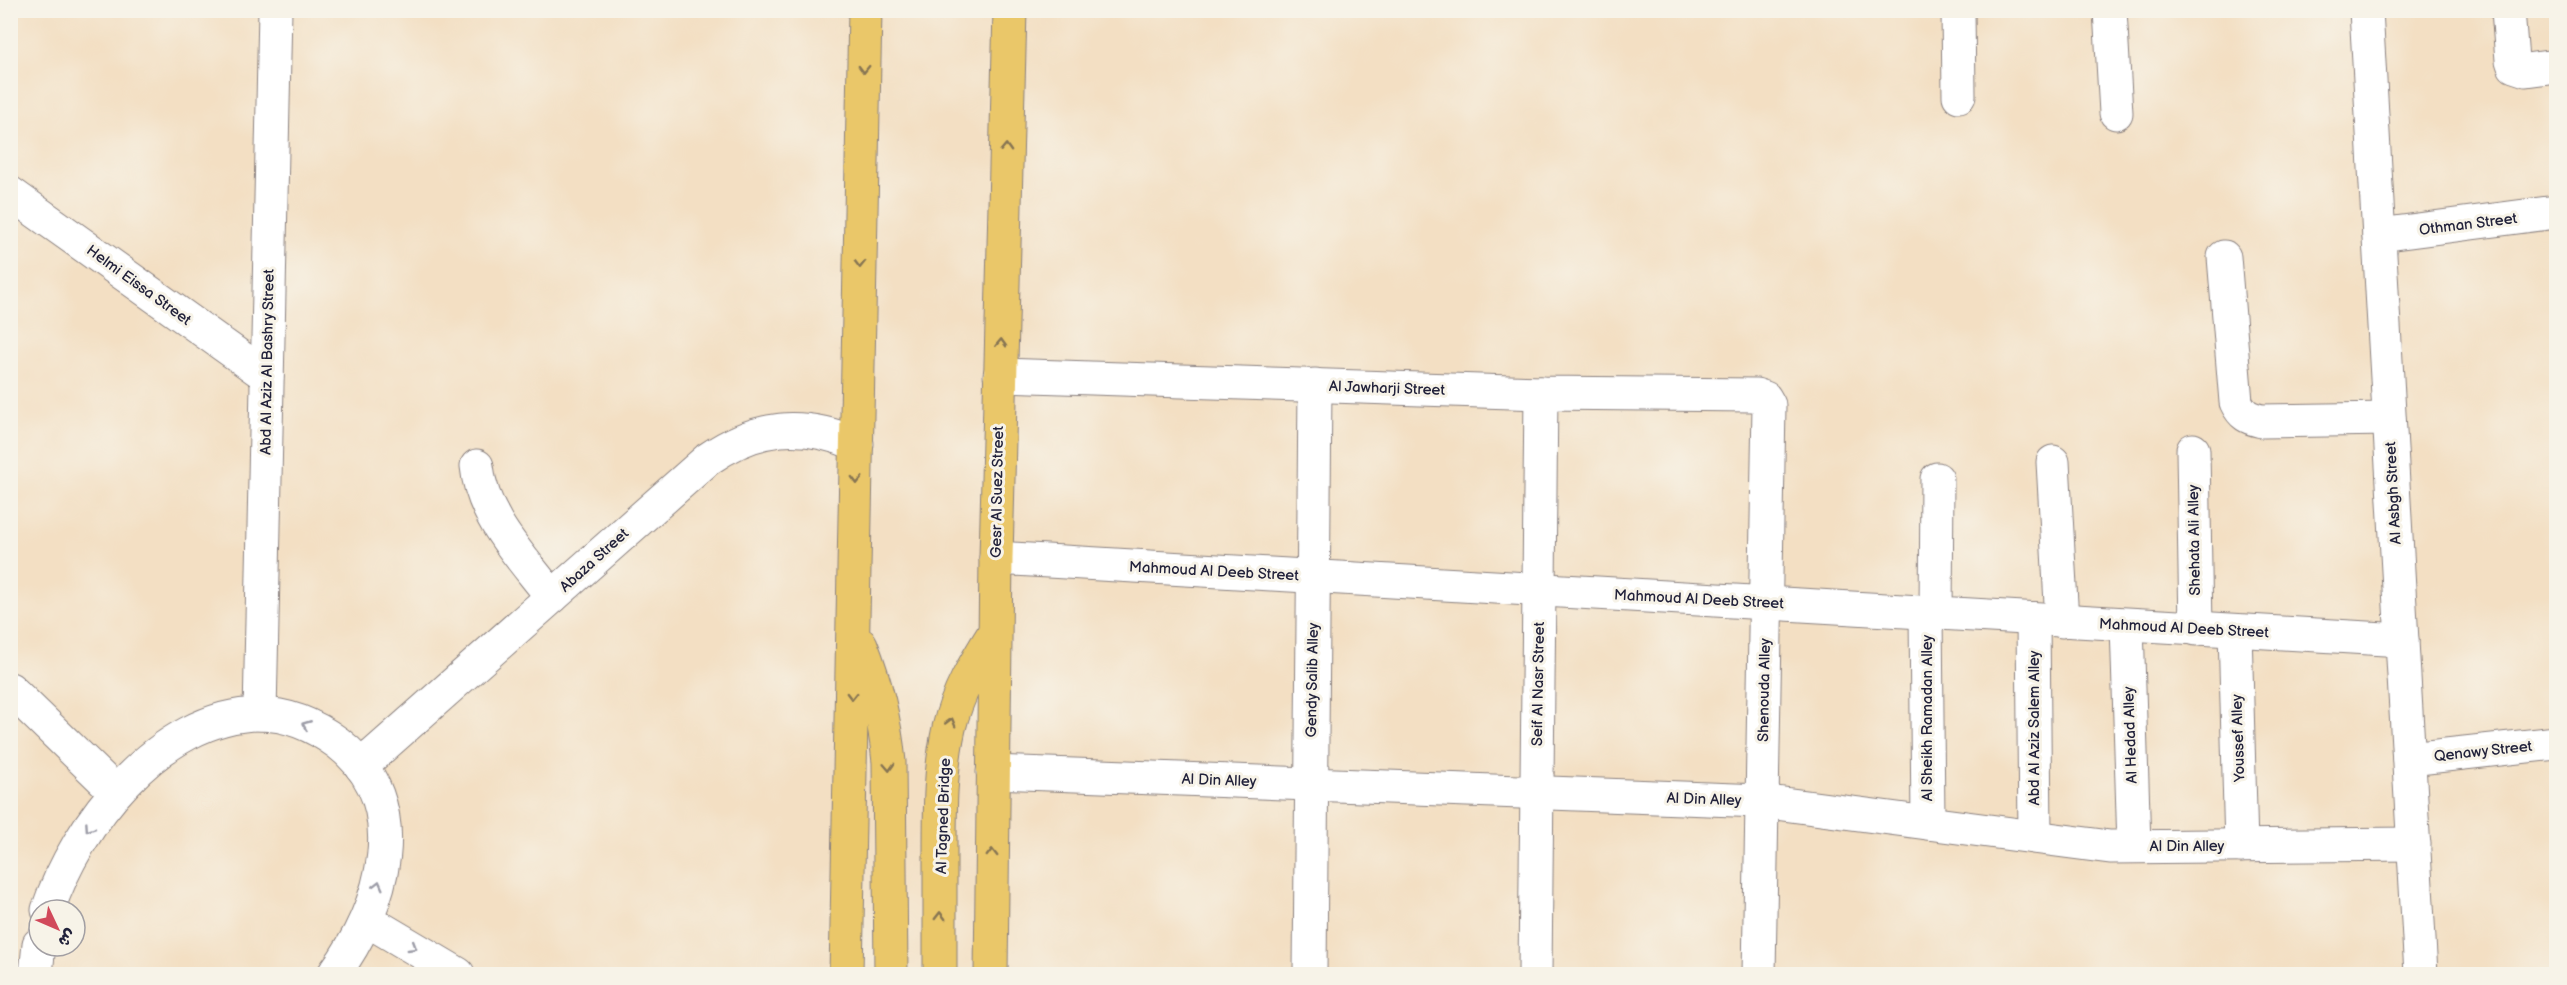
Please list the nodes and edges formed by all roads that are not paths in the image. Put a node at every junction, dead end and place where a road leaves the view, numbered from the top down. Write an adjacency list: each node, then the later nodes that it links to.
1 (275, 10): 16 (street, Abd Al Aziz Al Bashry Street)
2 (865, 10): 21 (main road, one-way to 21)
3 (1010, 10): 15 (main road, Gesr Al Suez Street, one-way to 3)
4 (1958, 10): 9 (street)
5 (2110, 10): 10 (street)
6 (2366, 10): 13 (street, Al Asbgh Street)
7 (2508, 10): 8 (street)
8 (2556, 66)
9 (1959, 96)
10 (2116, 113)
11 (10, 193): 16 (street, Helmi Eissa Street)
12 (2556, 212): 13 (street, Othman Street)
13 (2379, 235): 20 (street, Al Asbgh Street)
14 (2224, 257): 20 (street)
15 (1000, 375): 17 (street, Al Jawharji Street); 26 (main road, Gesr Al Suez Street)
16 (267, 376): 40 (street, Abd Al Aziz Al Bashry Street)
17 (1315, 385): 18 (street, Al Jawharji Street); 27 (street, Gendy Salib Alley)
18 (1541, 393): 19 (street, Al Jawharji Street); 28 (street, Seif Al Nasr Street)
19 (1769, 405): 30 (street, Shenouda Alley)
20 (2389, 418): 38 (street, Al Asbgh Street)
21 (857, 444): 29 (street, Abaza Street); 35 (main road, one-way to 35)
22 (2193, 450): 34 (street, Shehata Ali Alley)
23 (2053, 462): 32 (street, Abd Al Aziz Salem Alley)
24 (477, 466): 29 (street)
25 (1937, 479): 31 (street, Al Sheikh Ramadan Alley)
26 (996, 558): 27 (street, Mahmoud Al Deeb Street); 37 (main road, Gesr Al Suez Street)
27 (1313, 577): 28 (street, Mahmoud Al Deeb Street); 45 (street, Gendy Salib Alley)
28 (1539, 590): 30 (street, Mahmoud Al Deeb Street); 47 (street, Seif Al Nasr Street)
29 (552, 597): 43 (street, Abaza Street)
30 (1766, 603): 31 (street, Mahmoud Al Deeb Street); 48 (street, Shenouda Alley)
31 (1931, 613): 32 (street, Mahmoud Al Deeb Street); 49 (street, Al Sheikh Ramadan Alley)
32 (2048, 620): 33 (street, Mahmoud Al Deeb Street); 50 (street, Abd Al Aziz Salem Alley)
33 (2127, 625): 34 (street, Mahmoud Al Deeb Street); 52 (street, Al Hedad Alley)
34 (2196, 628): 36 (street, Mahmoud Al Deeb Street)
35 (854, 630): 60 (main road, one-way to 60); 61 (main road, one-way to 61)
36 (2235, 631): 38 (street, Mahmoud Al Deeb Street); 53 (street, Youssef Alley)
37 (994, 633): 44 (main road, Gesr Al Suez Street); 62 (main road, Al Tagned Bridge, one-way to 37)
38 (2402, 640): 42 (street, Al Asbgh Street)
39 (10, 689): 46 (street)
40 (260, 714): 43 (street, one-way to 40); 46 (street)
41 (2556, 743): 42 (street, Qenawy Street)
42 (2409, 759): 51 (street, Al Asbgh Street)
43 (361, 766): 55 (street, one-way to 43)
44 (993, 772): 45 (street, Al Din Alley); 63 (main road, Gesr Al Suez Street, one-way to 44)
45 (1311, 784): 47 (street, Al Din Alley); 64 (street, Gendy Salib Alley)
46 (116, 792): 54 (street, one-way to 54)
47 (1537, 793): 48 (street, Al Din Alley); 65 (street, Seif Al Nasr Street)
48 (1761, 801): 49 (street, Al Din Alley); 66 (street, Shenouda Alley)
49 (1928, 823): 50 (street, Al Din Alley)
50 (2035, 837): 52 (street, Al Din Alley)
51 (2414, 844): 53 (street, Al Din Alley); 67 (street, Al Asbgh Street)
52 (2134, 846): 53 (street, Al Din Alley)
53 (2241, 846)
54 (53, 898)
55 (367, 920): 58 (street); 59 (street, one-way to 59)
56 (38, 958): 57 (street)
57 (36, 975)
58 (334, 975)
59 (458, 975)
60 (846, 975)
61 (891, 975)
62 (940, 975)
63 (991, 975)
64 (1310, 975)
65 (1534, 975)
66 (1759, 975)
67 (2421, 975)

